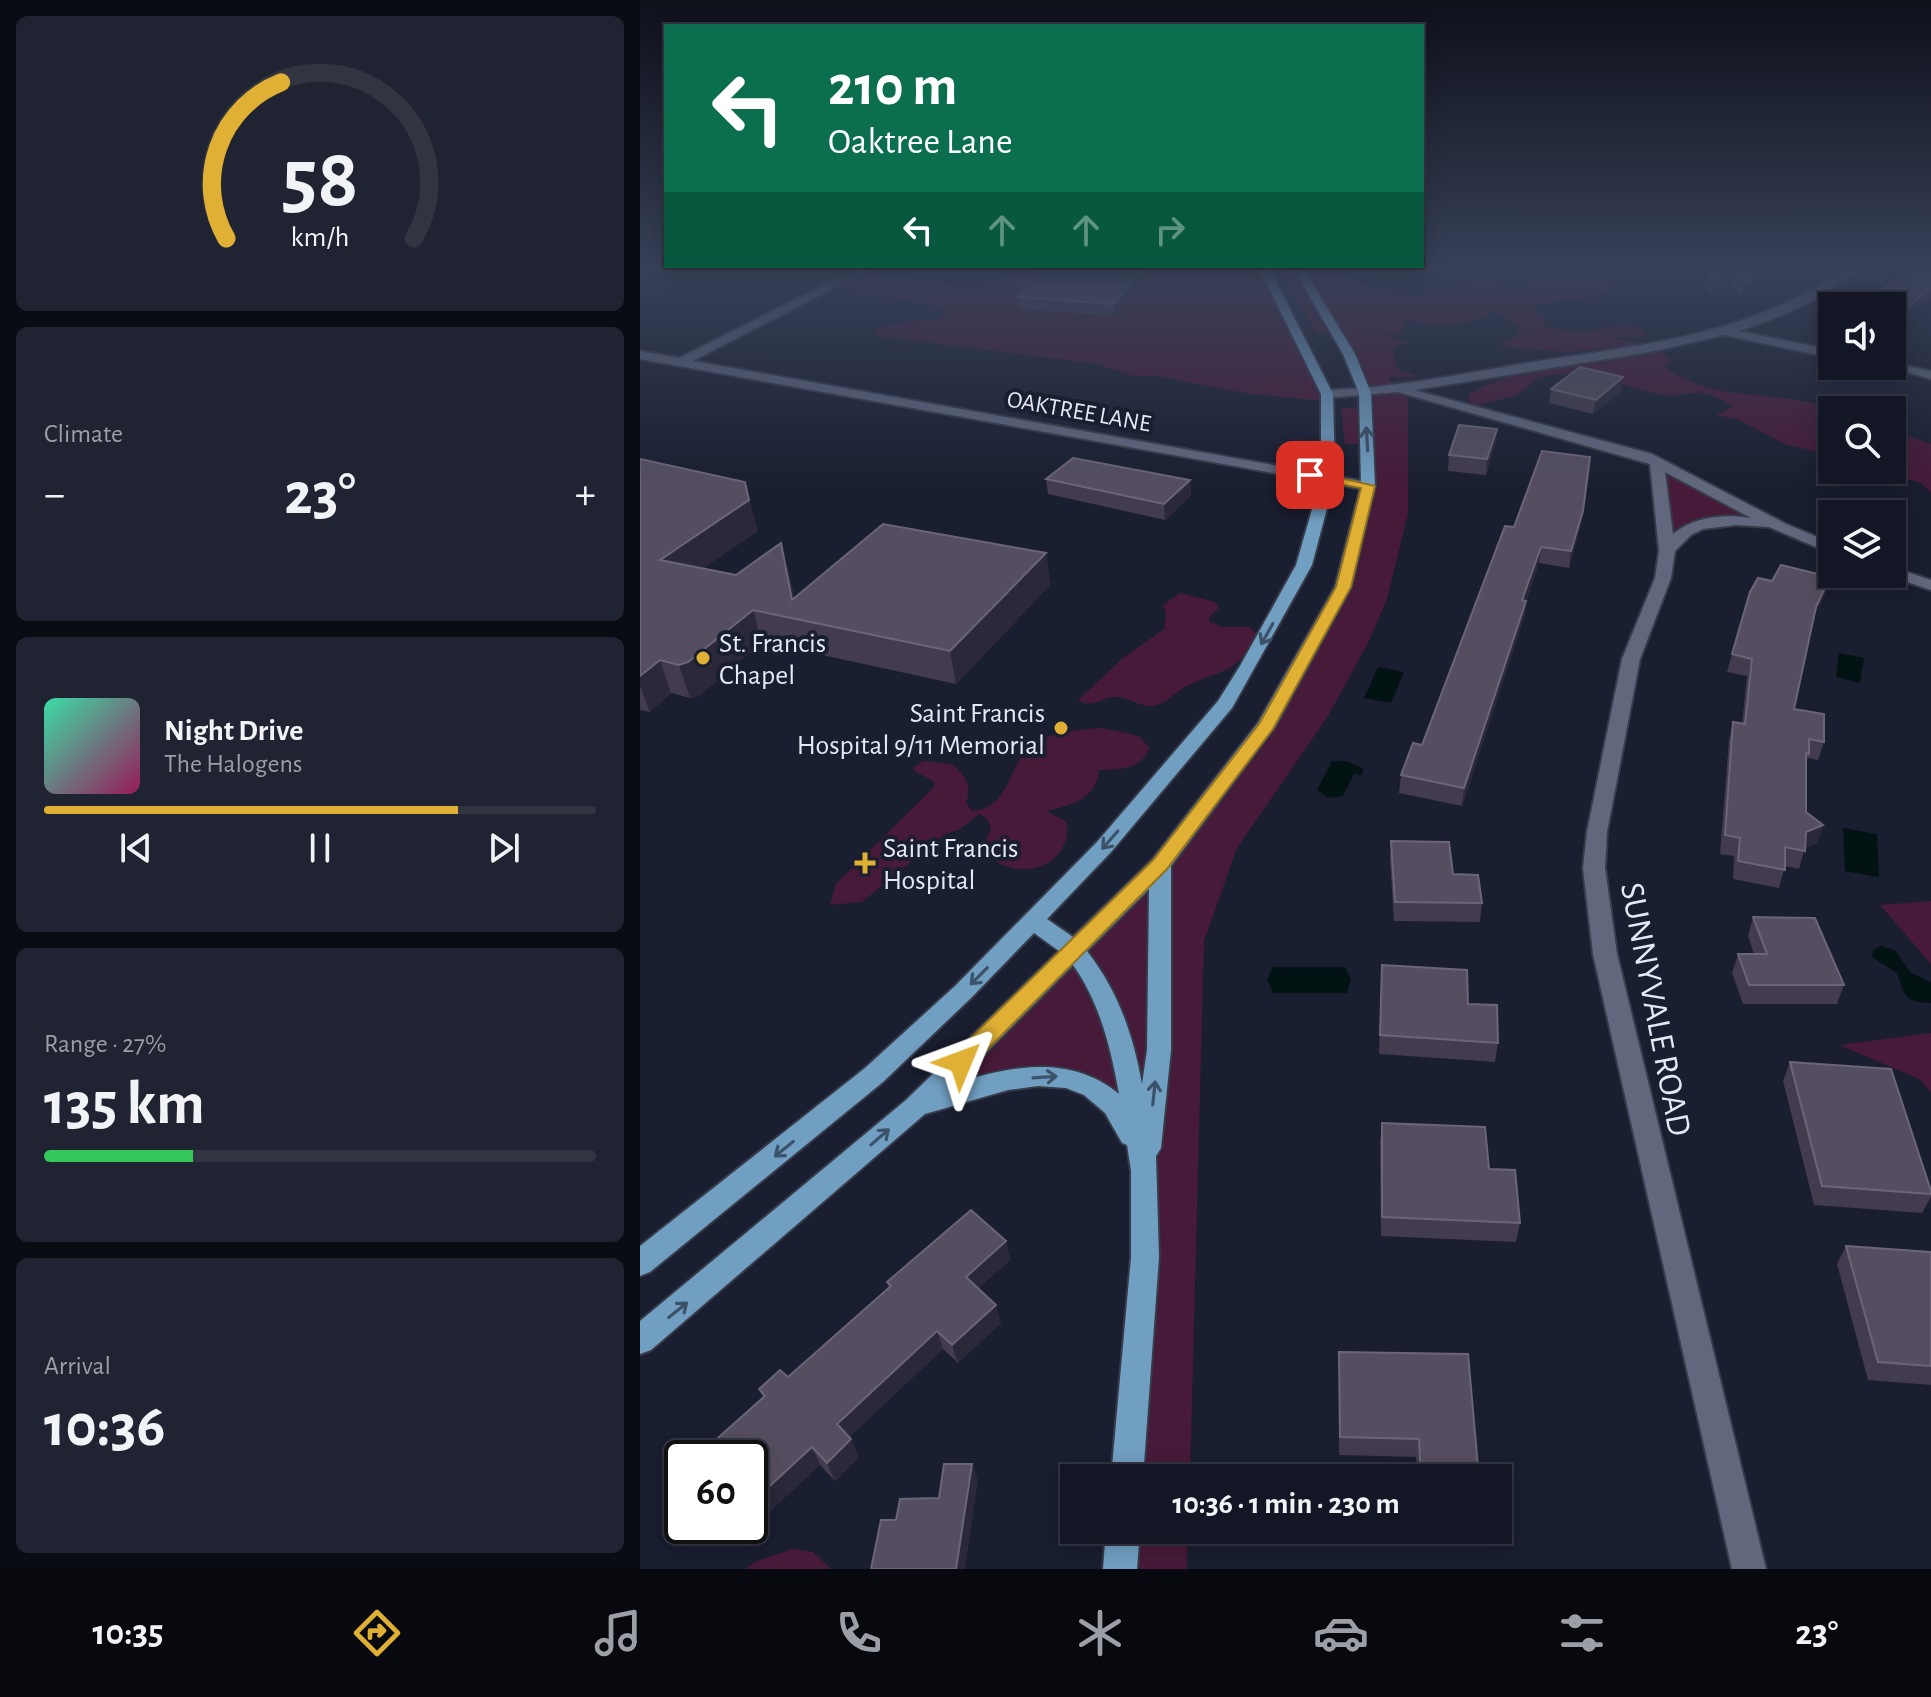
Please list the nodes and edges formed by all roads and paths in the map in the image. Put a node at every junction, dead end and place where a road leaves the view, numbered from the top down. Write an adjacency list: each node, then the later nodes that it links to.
1 (722, 341): 8 (street)
2 (1301, 341): 13 (main road)
3 (1341, 341): 12 (main road)
4 (1672, 341): 11 (street)
5 (1770, 341): 6 (street)
6 (1818, 351)
7 (640, 355): 8 (street, OAKTREE LANE)
8 (681, 362): 15 (street, OAKTREE LANE)
9 (1906, 370): 10 (street)
10 (1931, 375)
11 (1395, 389): 12 (street); 14 (street)
12 (1365, 393): 13 (street); 16 (main road, one-way to 12)
13 (1327, 394): 15 (main road)
14 (1657, 462): 17 (street); 19 (street, SUNNYVALE ROAD)
15 (1328, 478): 16 (street, OAKTREE LANE); 23 (main road, one-way to 23)
16 (1368, 486): 22 (main road)
17 (1781, 527): 18 (street); 19 (street)
18 (1818, 543)
19 (1667, 551): 32 (street, SUNNYVALE ROAD)
20 (1906, 577): 21 (street)
21 (1931, 585)
22 (1160, 865): 24 (main road); 26 (main road, one-way to 22)
23 (1034, 921): 24 (main road); 27 (main road, one-way to 27)
24 (1074, 950): 25 (main road); 26 (main road)
25 (915, 1107): 26 (main road, one-way to 26); 28 (main road, one-way to 25)
26 (1145, 1171): 29 (main road)
27 (640, 1263)
28 (640, 1340)
29 (1128, 1464)
30 (1122, 1544): 31 (main road)
31 (1120, 1569)
32 (1749, 1569)

